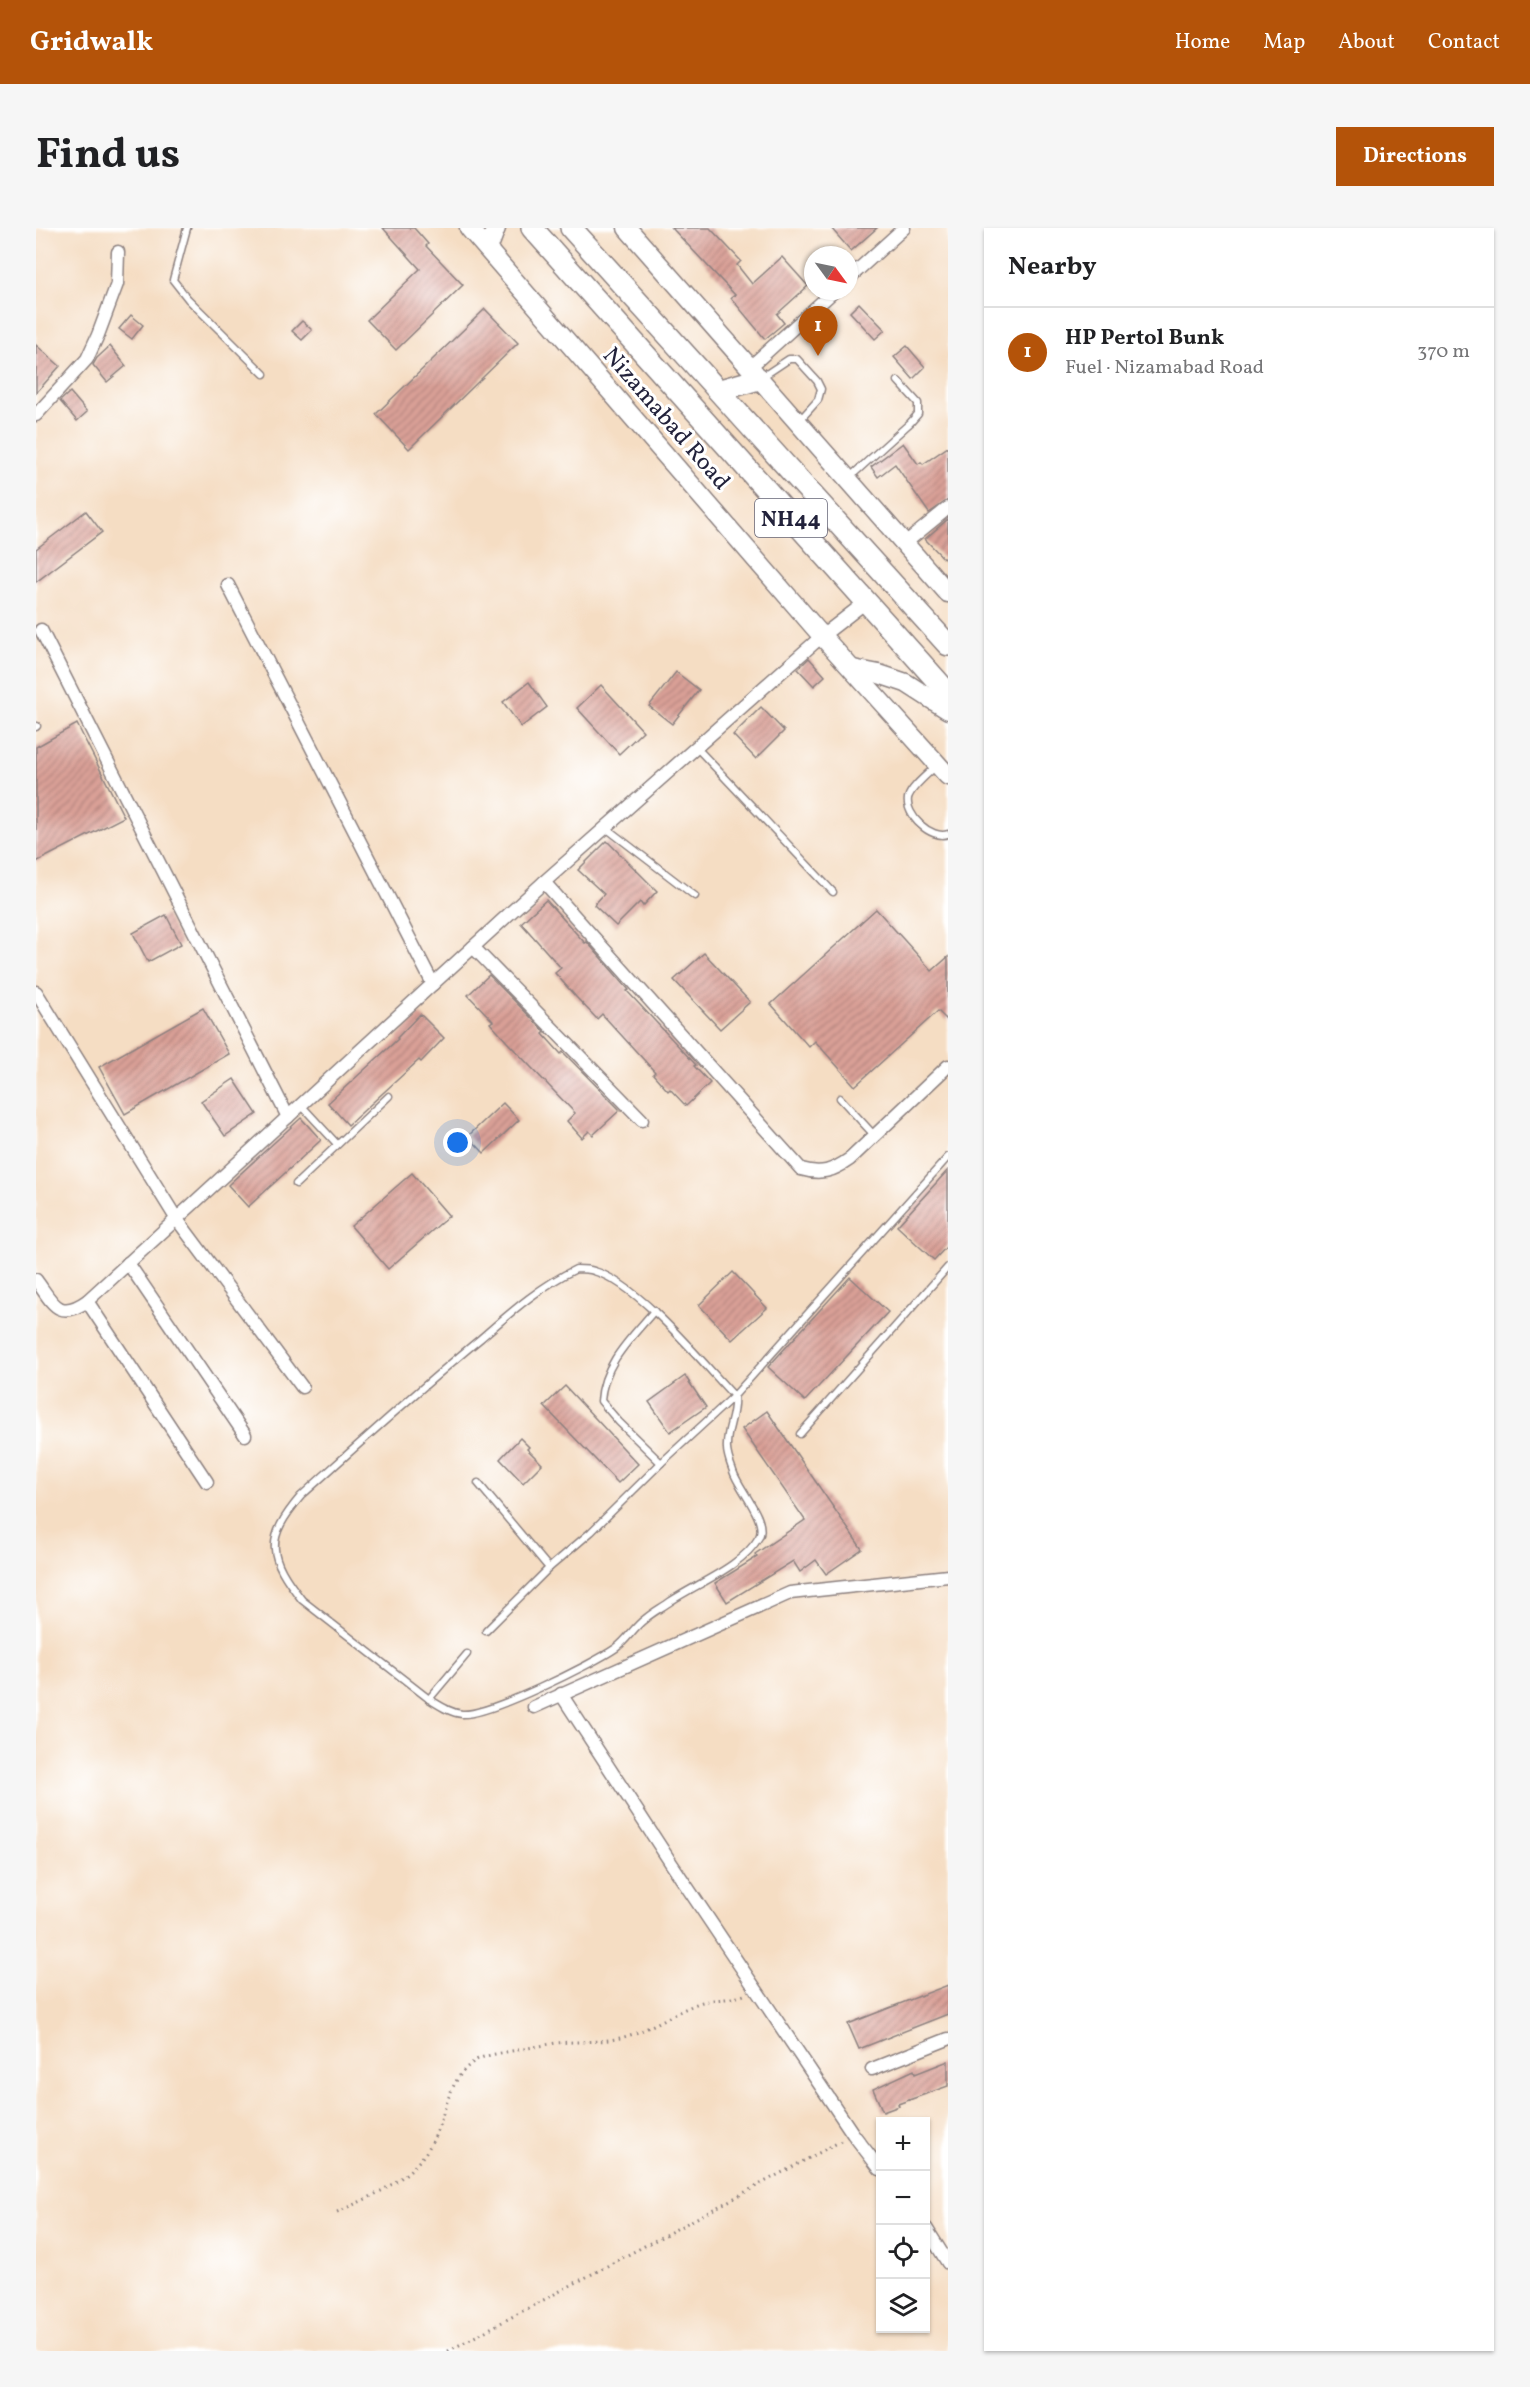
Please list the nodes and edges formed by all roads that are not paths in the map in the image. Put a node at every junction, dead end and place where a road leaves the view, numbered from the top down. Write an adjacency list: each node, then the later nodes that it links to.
1 (187, 228): 13 (lane)
2 (469, 228): 8 (main road, Nizamabad Road)
3 (496, 228): 8 (main road)
4 (532, 228): 23 (highway, Nizamabad Road / NH44)
5 (571, 228): 15 (highway, NH44)
6 (627, 228): 12 (main road)
7 (904, 228): 10 (street)
8 (488, 249): 25 (main road, Nizamabad Road)
9 (118, 252): 16 (street)
10 (858, 270)
11 (825, 300): 12 (street)
12 (754, 373): 15 (highway); 17 (main road); 17 (lane)
13 (264, 374)
14 (898, 381): 18 (lane)
15 (720, 390): 26 (highway, NH44)
16 (36, 415)
17 (797, 422): 18 (main road)
18 (847, 479): 20 (main road)
19 (948, 508): 20 (street)
20 (904, 544): 22 (main road)
21 (228, 585): 38 (street)
22 (948, 593)
23 (867, 601): 25 (street); 28 (highway, Nizamabad Road / NH44)
24 (41, 630): 44 (street)
25 (822, 636): 27 (main road, Nizamabad Road); 30 (street)
26 (948, 645)
27 (853, 669): 29 (main road); 31 (main road, Nizamabad Road)
28 (948, 693)
29 (948, 710)
30 (696, 747): 32 (street); 35 (lane)
31 (943, 770): 33 (lane)
32 (606, 827): 34 (street); 36 (lane)
33 (948, 834)
34 (544, 882): 37 (street); 46 (street)
35 (833, 892)
36 (695, 896)
37 (473, 947): 38 (street); 45 (street)
38 (433, 984): 43 (street)
39 (36, 993): 50 (street)
40 (948, 1066): 46 (street)
41 (389, 1096): 47 (lane)
42 (840, 1098): 46 (lane)
43 (300, 1105): 44 (street); 47 (lane)
44 (288, 1117): 50 (street)
45 (642, 1120)
46 (874, 1135)
47 (337, 1144): 49 (lane)
48 (948, 1157): 57 (lane)
49 (296, 1184)
50 (176, 1218): 51 (street); 56 (street)
51 (128, 1263): 54 (street); 59 (street)
52 (948, 1267): 58 (lane)
53 (36, 1280): 54 (street)
54 (87, 1301): 61 (street)
55 (654, 1311): 57 (lane); 60 (lane); 68 (lane)
56 (302, 1387)
57 (734, 1396): 60 (lane); 68 (lane)
58 (800, 1434)
59 (245, 1435)
60 (661, 1463): 63 (lane)
61 (207, 1482)
62 (478, 1483): 63 (lane)
63 (549, 1568): 65 (lane)
64 (948, 1576): 67 (street)
65 (486, 1631)
66 (467, 1654): 68 (lane)
67 (561, 1695): 69 (street); 72 (street)
68 (429, 1699)
69 (534, 1707)
70 (948, 2039): 71 (street)
71 (872, 2069)
72 (876, 2164)
73 (930, 2234): 74 (street)
74 (948, 2263)

